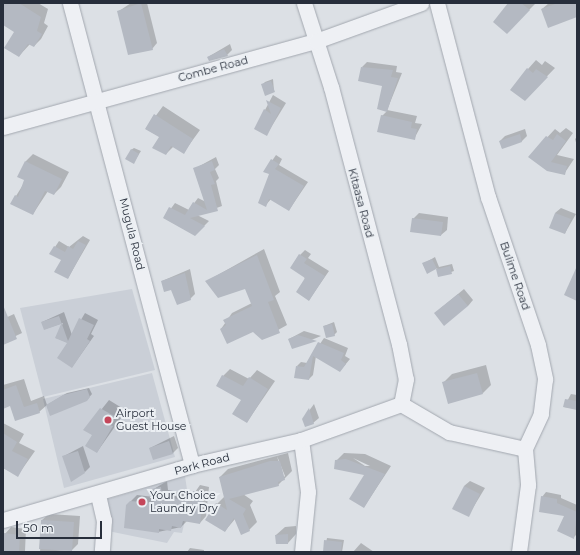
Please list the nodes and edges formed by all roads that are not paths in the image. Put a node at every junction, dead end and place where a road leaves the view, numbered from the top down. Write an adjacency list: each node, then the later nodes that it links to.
1 (70, 3): 6 (street, Mugula Road)
2 (304, 3): 5 (street, Kitaasa Road)
3 (421, 3): 5 (street, Combe Road)
4 (437, 3): 10 (street, Bulime Road)
5 (316, 41): 6 (street, Combe Road); 8 (street, Kitaasa Road)
6 (99, 101): 7 (street, Combe Road); 11 (street, Mugula Road)
7 (3, 127)
8 (401, 404): 9 (street, Park Road); 10 (street)
9 (301, 440): 11 (street, Park Road); 15 (street)
10 (525, 450): 16 (street, Bulime Road)
11 (192, 466): 12 (street, Park Road)
12 (98, 495): 13 (street, Park Road); 14 (street)
13 (3, 520)
14 (102, 552)
15 (302, 552)
16 (519, 552)

